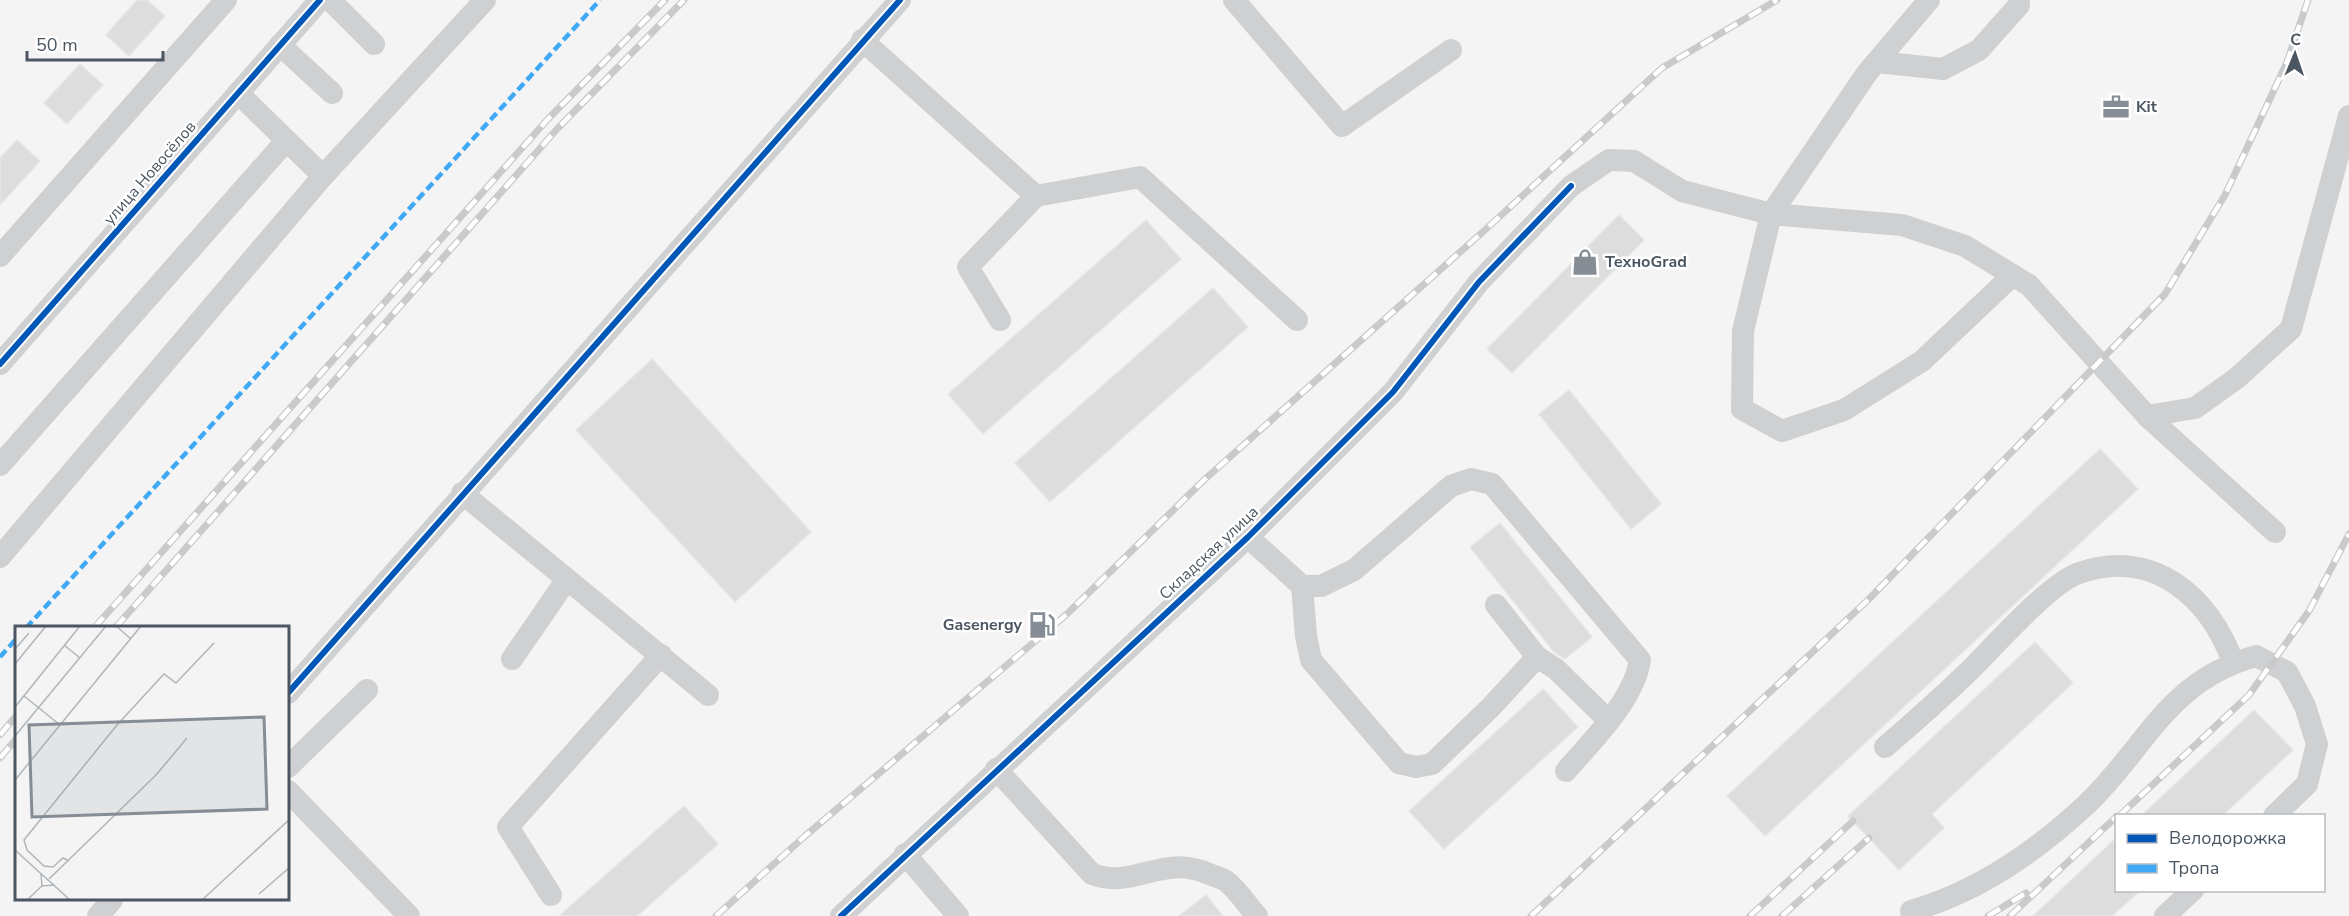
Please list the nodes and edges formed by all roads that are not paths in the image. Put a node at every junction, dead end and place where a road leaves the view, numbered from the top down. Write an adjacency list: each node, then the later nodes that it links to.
1 (226, 0): 20 (street)
2 (485, 0): 17 (street)
3 (900, 0): 8 (street)
4 (1234, 0): 11 (street)
5 (1929, 0): 12 (street)
6 (2019, 0): 12 (street)
7 (315, 2): 9 (street); 10 (street, улица Новосёлов)
8 (862, 40): 18 (street); 27 (street)
9 (374, 44)
10 (280, 45): 13 (street, улица Новосёлов); 14 (street)
11 (1451, 50)
12 (1876, 62): 19 (street)
13 (238, 93): 16 (street); 24 (street, улица Новосёлов)
14 (332, 93)
15 (2349, 116): 25 (street)
16 (286, 141): 17 (street); 26 (street)
17 (323, 177): 30 (street)
18 (1036, 196): 22 (street); 23 (street)
19 (1771, 214): 21 (street, Складская улица); 21 (street); 29 (street, Складская улица)
20 (0, 256)
21 (2013, 275): 25 (street, Складская улица)
22 (1000, 320)
23 (1297, 320)
24 (0, 364)
25 (2147, 416): 28 (street, Складская улица)
26 (0, 465)
27 (462, 493): 31 (street); 39 (street)
28 (2275, 532)
29 (1248, 537): 32 (street); 44 (street, Складская улица)
30 (0, 557)
31 (567, 579): 34 (street); 36 (street)
32 (1302, 586): 35 (street); 41 (street)
33 (1496, 605): 35 (street)
34 (660, 656): 40 (street); 50 (street)
35 (1537, 657): 41 (street)
36 (512, 659)
37 (2233, 662): 42 (street); 47 (street); 52 (street)
38 (367, 690): 43 (street)
39 (290, 691)
40 (708, 695)
41 (1609, 721): 45 (street)
42 (1885, 747)
43 (290, 764)
44 (996, 769): 48 (street, Складская улица); 57 (street)
45 (1566, 771)
46 (290, 793): 54 (street)
47 (2276, 814)
48 (904, 854): 55 (street, Складская улица); 56 (street)
49 (2192, 892): 58 (street)
50 (551, 895)
51 (111, 901): 53 (street)
52 (1911, 911)
53 (98, 916)
54 (409, 916)
55 (841, 916)
56 (958, 916)
57 (1257, 916)
58 (2165, 916)

